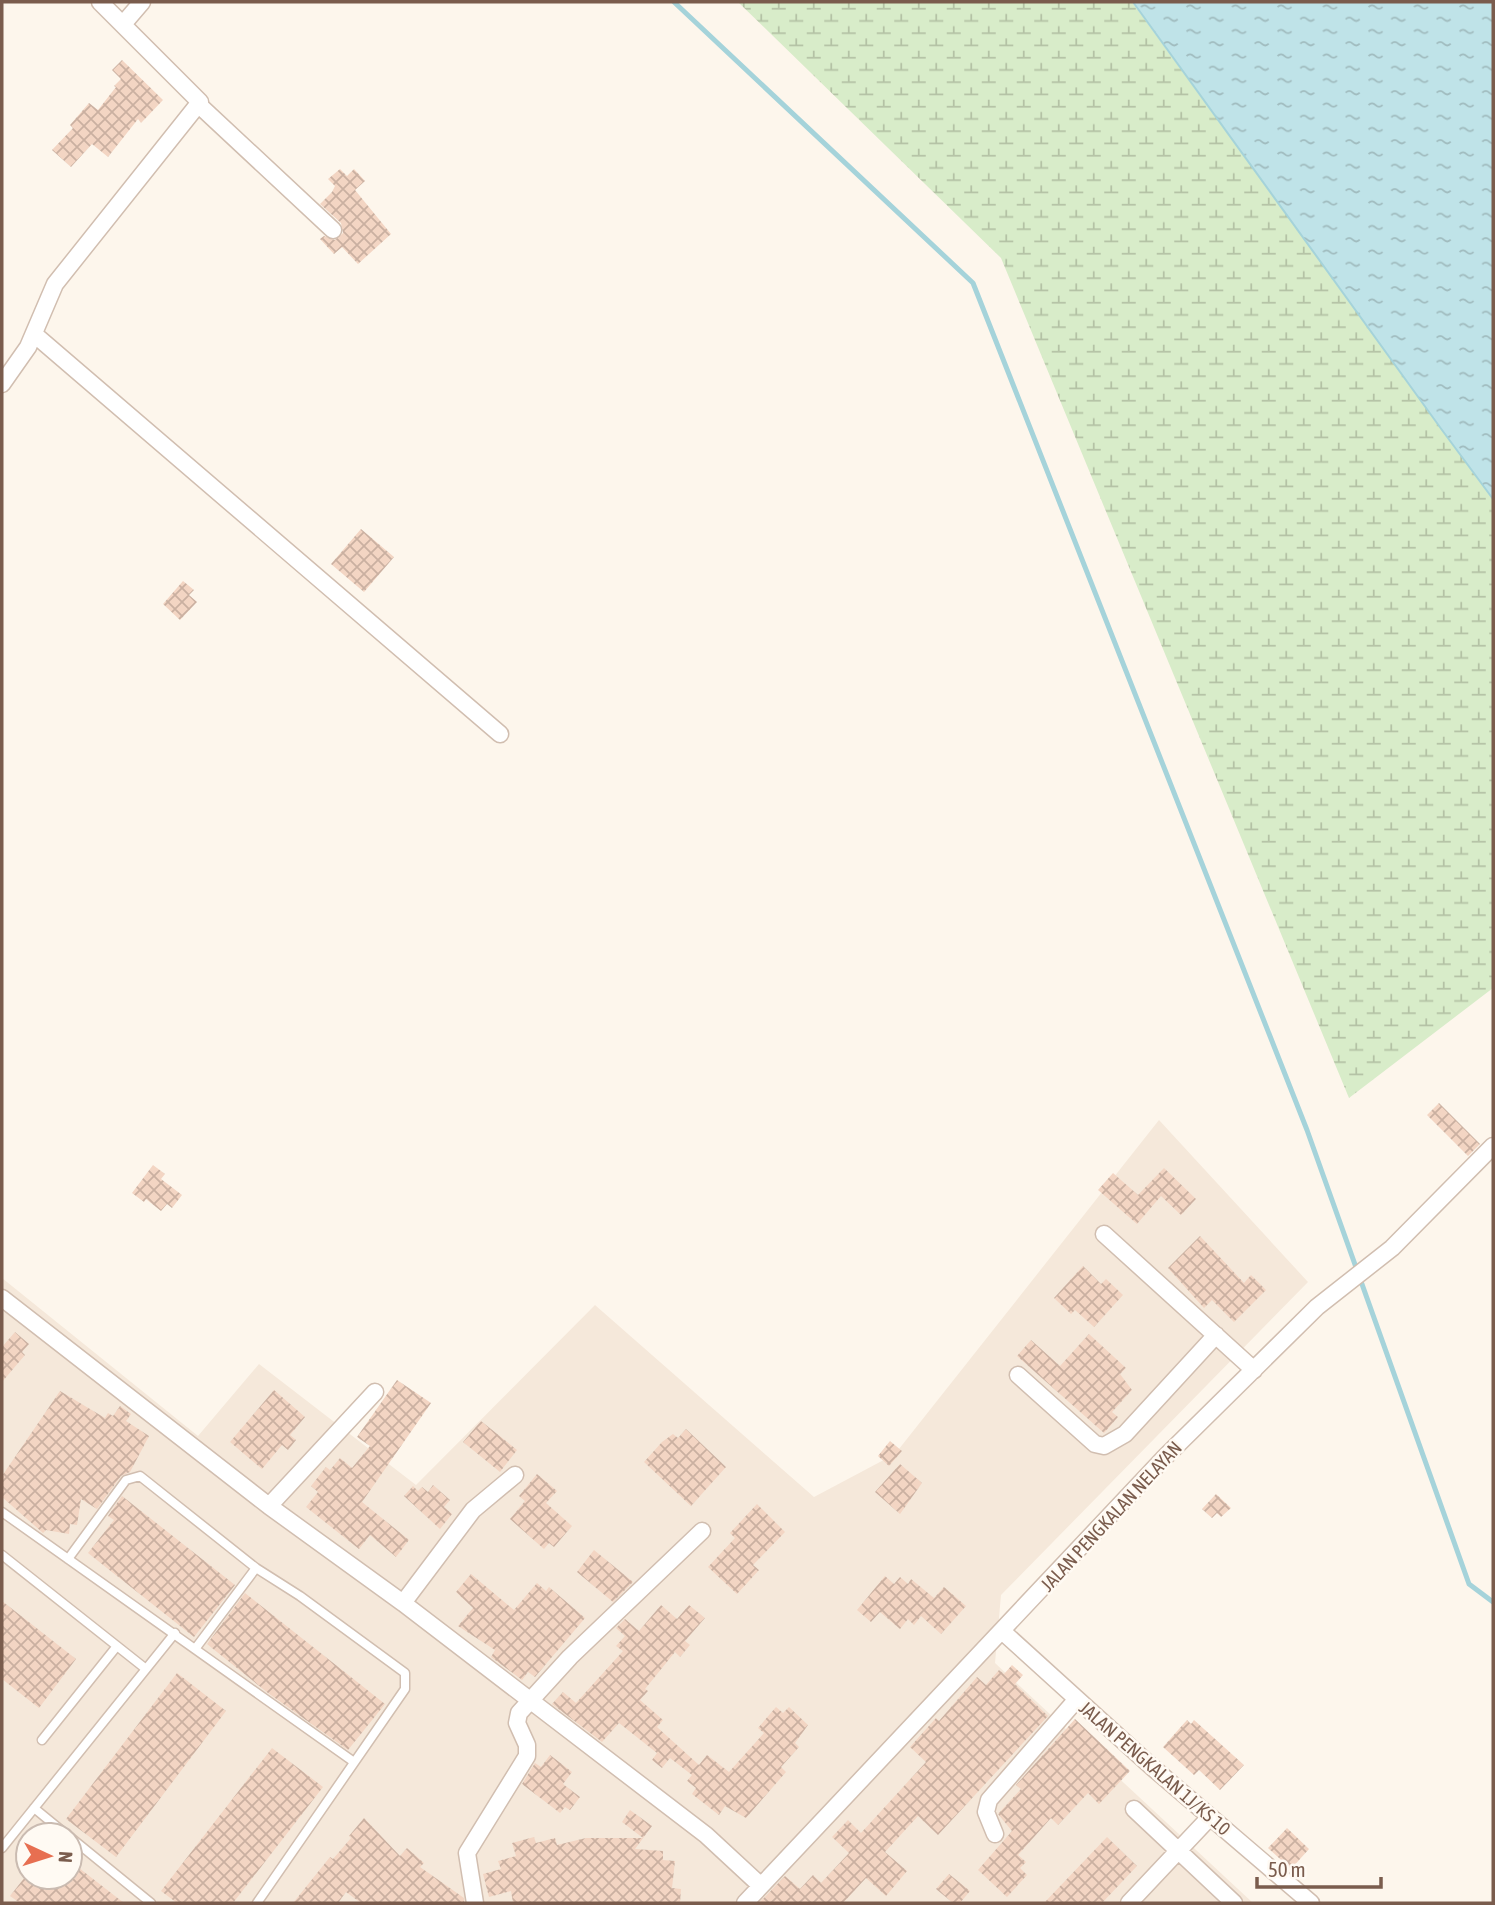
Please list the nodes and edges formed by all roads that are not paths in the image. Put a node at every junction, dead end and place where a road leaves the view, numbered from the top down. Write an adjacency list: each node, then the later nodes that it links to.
1 (100, 2): 3 (street)
2 (142, 2): 3 (street)
3 (124, 23): 4 (street)
4 (199, 105): 5 (street); 6 (street)
5 (333, 230)
6 (34, 334): 7 (street); 8 (street)
7 (2, 384)
8 (500, 734)
9 (1493, 1146): 13 (street, JALAN PENGKALAN NELAYAN)
10 (1104, 1234): 12 (street)
11 (2, 1298): 17 (street)
12 (1216, 1335): 13 (street); 14 (street)
13 (1254, 1370): 24 (street, JALAN PENGKALAN NELAYAN)
14 (1018, 1375)
15 (375, 1392): 17 (street)
16 (515, 1475): 23 (street)
17 (269, 1506): 23 (street)
18 (2, 1512): 21 (lane)
19 (702, 1531): 30 (street)
20 (2, 1555): 26 (lane)
21 (68, 1559): 22 (lane); 25 (lane)
22 (256, 1568): 27 (lane); 32 (lane)
23 (402, 1603): 30 (street)
24 (1002, 1631): 29 (street, JALAN PENGKALAN 1J/KS 10); 41 (street, JALAN PENGKALAN NELAYAN)
25 (175, 1633): 27 (lane); 28 (lane)
26 (117, 1646): 28 (lane); 31 (lane)
27 (195, 1648): 32 (lane)
28 (146, 1669): 33 (lane)
29 (1077, 1699): 35 (street, JALAN PENGKALAN 1J/KS 10); 37 (street)
30 (529, 1700): 41 (street); 44 (street)
31 (42, 1740)
32 (354, 1762): 43 (lane)
33 (34, 1808): 36 (lane); 38 (lane)
34 (1134, 1809): 40 (street)
35 (1210, 1817): 40 (street); 48 (street, JALAN PENGKALAN 1J/KS 10)
36 (50, 1821)
37 (995, 1835)
38 (2, 1848)
39 (84, 1848): 42 (lane)
40 (1178, 1851): 46 (street); 47 (street)
41 (761, 1886): 45 (street, JALAN PENGKALAN NELAYAN)
42 (151, 1903)
43 (257, 1903)
44 (475, 1903)
45 (745, 1903)
46 (1129, 1903)
47 (1234, 1903)
48 (1311, 1903)

